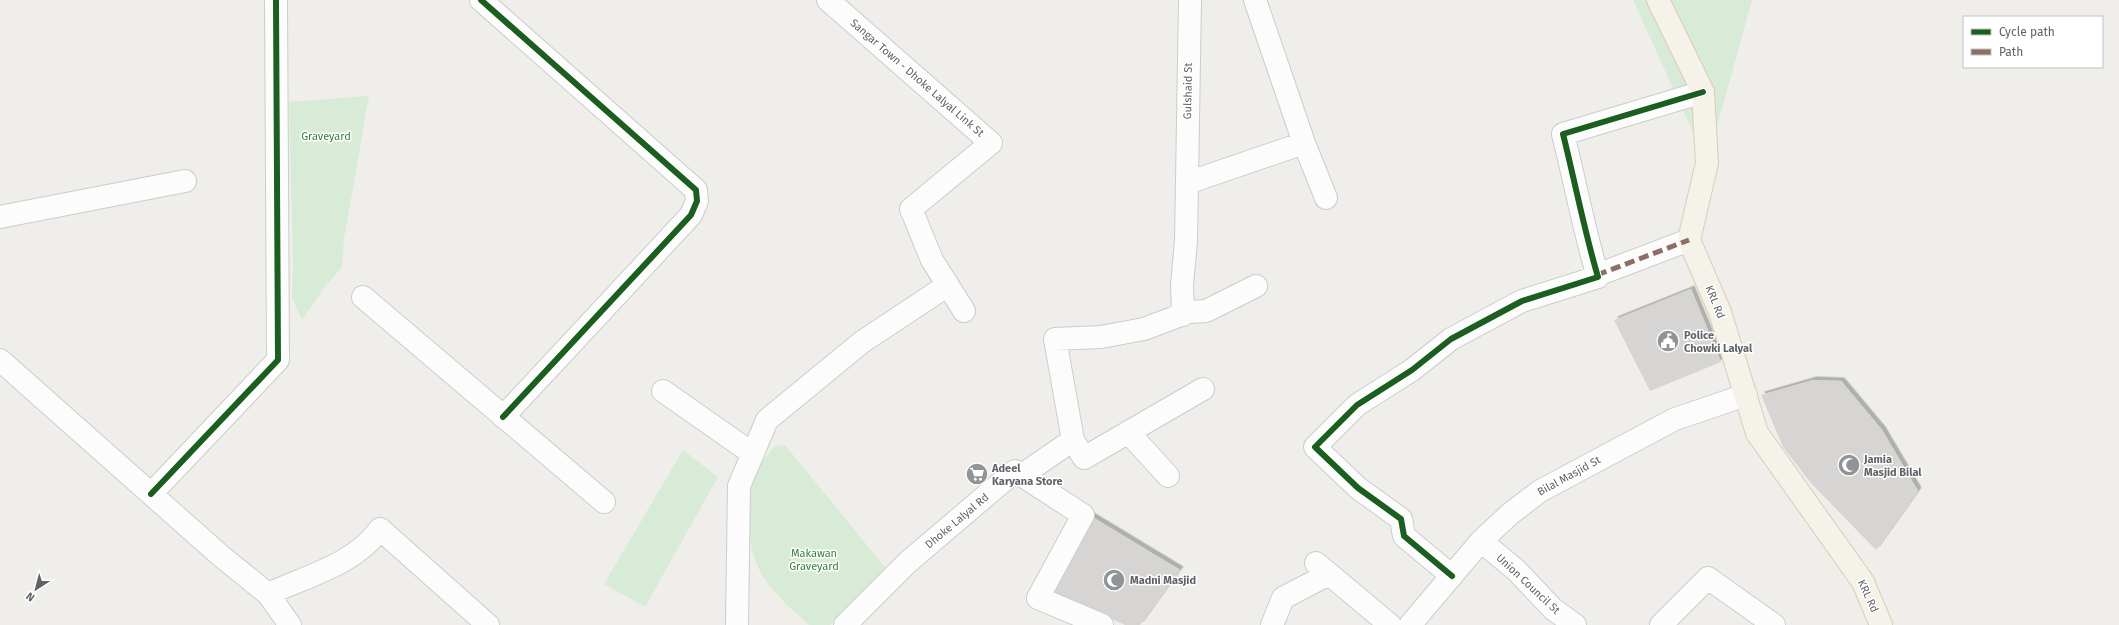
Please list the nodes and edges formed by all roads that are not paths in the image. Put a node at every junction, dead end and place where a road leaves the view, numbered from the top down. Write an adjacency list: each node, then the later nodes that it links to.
1 (276, 0): 30 (street)
2 (481, 0): 24 (street)
3 (828, 0): 15 (street, Sangar Town - Dhoke Lalyal Link St)
4 (1190, 0): 10 (street, Gulshaid St)
5 (1255, 0): 8 (street)
6 (1658, 0): 7 (main road)
7 (1703, 92): 13 (main road); 14 (street)
8 (1304, 143): 10 (street); 11 (street)
9 (185, 181): 12 (street)
10 (1187, 183): 19 (street, Gulshaid St)
11 (1326, 198)
12 (0, 217)
13 (1689, 240): 14 (street); 23 (main road, KRL Rd)
14 (1597, 275): 33 (street)
15 (948, 284): 18 (street, Sangar Town - Dhoke Lalyal Link St); 27 (street)
16 (1256, 286): 19 (street)
17 (363, 297): 24 (street)
18 (964, 311)
19 (1183, 315): 26 (street)
20 (0, 360): 30 (street)
21 (1203, 389): 25 (street)
22 (663, 391): 27 (street)
23 (1746, 396): 32 (street, Bilal Masjid St); 46 (main road, KRL Rd)
24 (503, 417): 31 (street)
25 (1128, 432): 26 (street); 29 (street)
26 (1073, 440): 28 (street)
27 (753, 454): 37 (street)
28 (1022, 476): 38 (street, Dhoke Lalyal Rd); 39 (street)
29 (1168, 476)
30 (151, 494): 34 (street)
31 (604, 502)
32 (1481, 541): 33 (street, Bilal Masjid St); 43 (street, Union Council St)
33 (1452, 576): 42 (street, Bilal Masjid St)
34 (268, 594): 35 (street); 36 (street)
35 (290, 625)
36 (488, 625)
37 (737, 625)
38 (845, 625)
39 (1102, 625)
40 (1272, 625): 41 (street)
41 (1390, 625)
42 (1410, 625)
43 (1575, 625)
44 (1661, 625): 45 (street)
45 (1774, 625)
46 (1881, 625)

